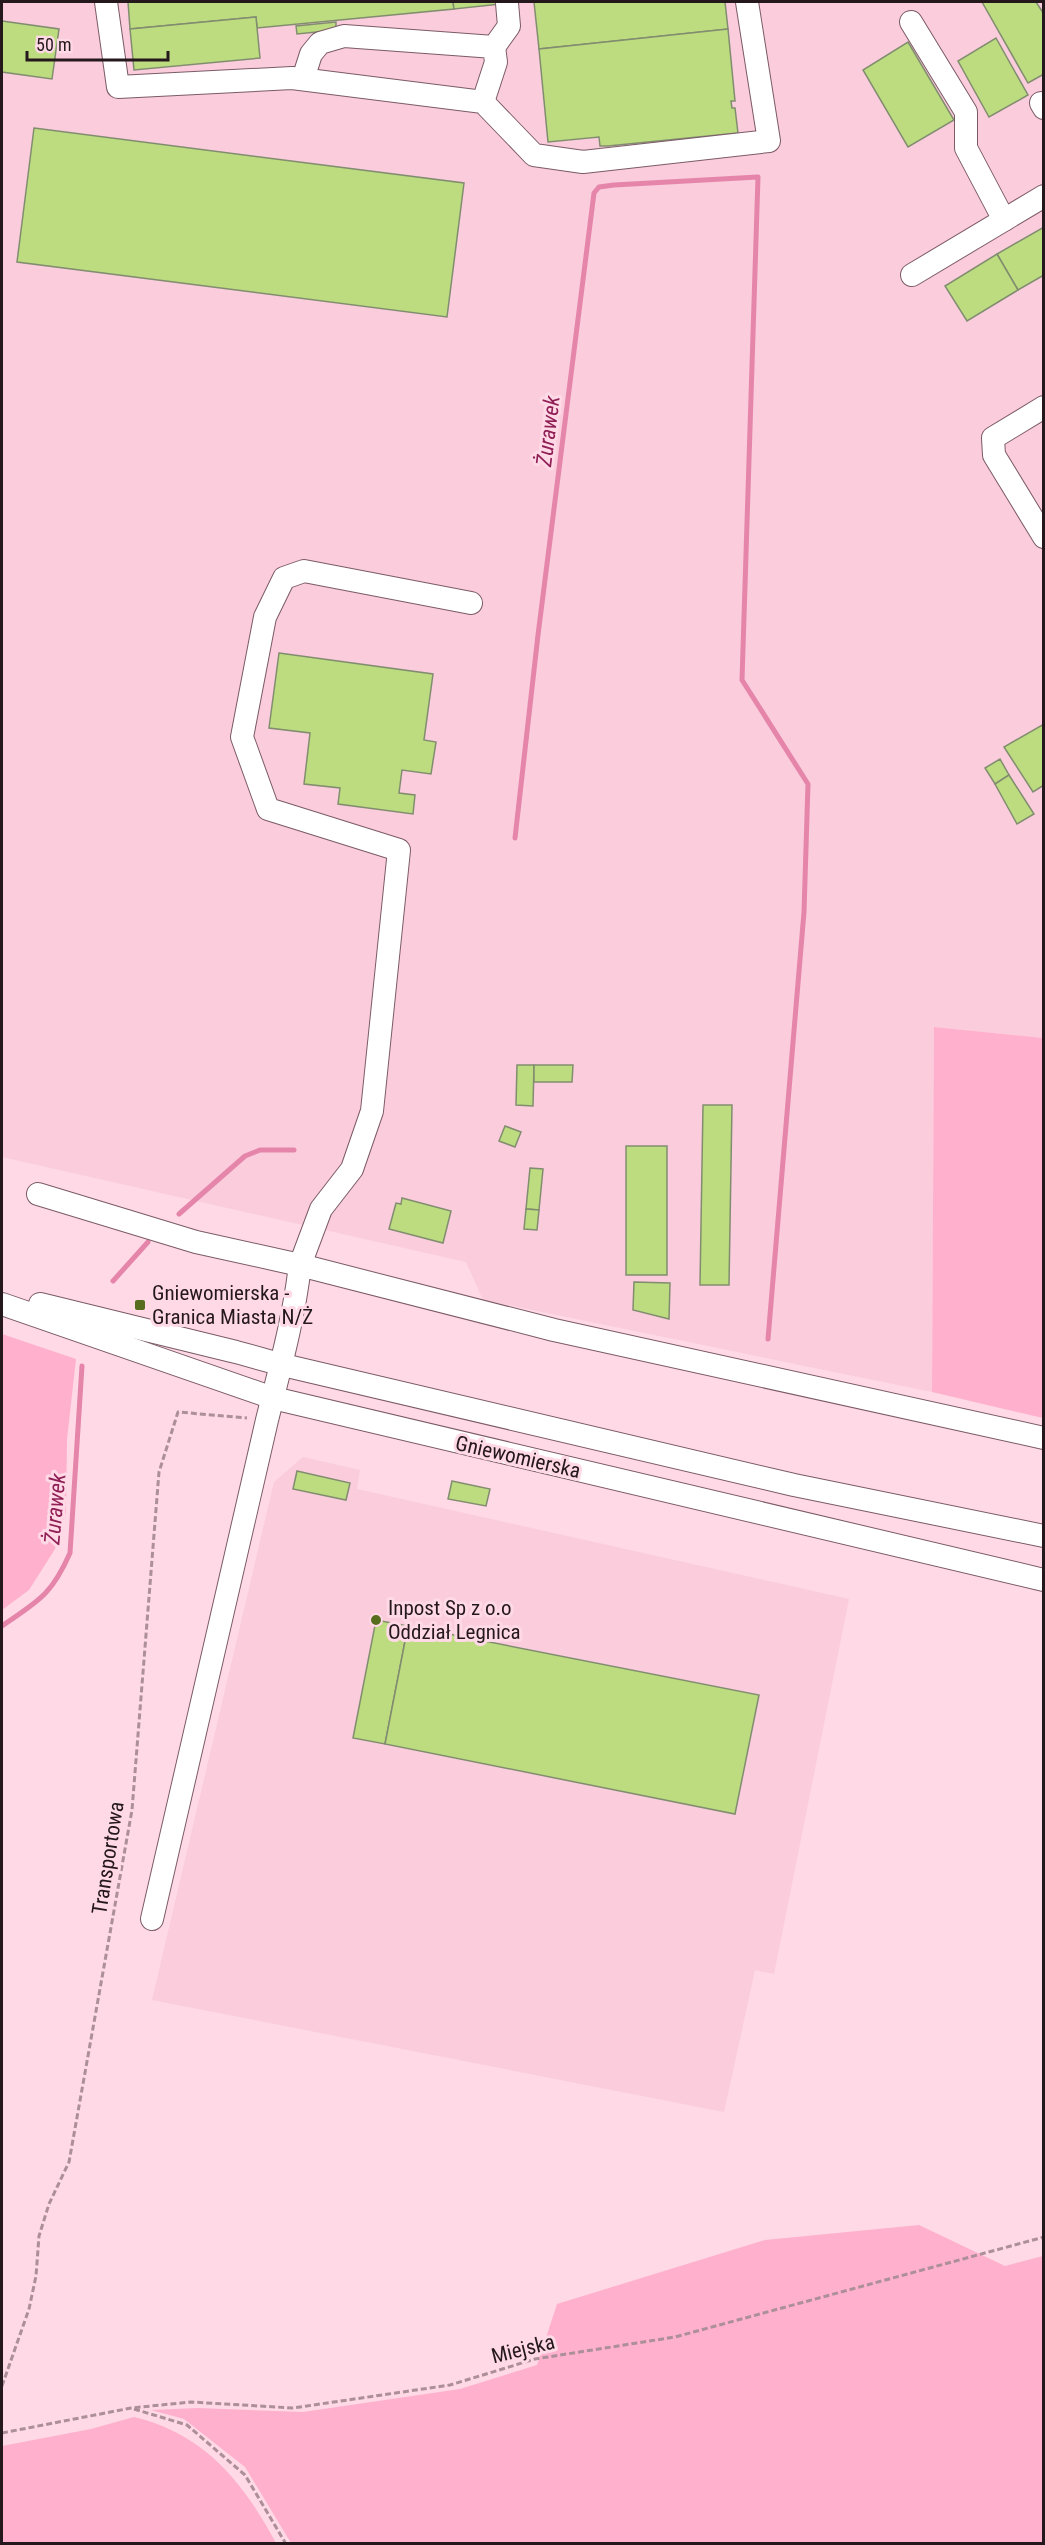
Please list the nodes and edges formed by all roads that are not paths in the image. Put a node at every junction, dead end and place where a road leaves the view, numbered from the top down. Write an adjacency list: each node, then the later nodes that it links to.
1 (106, 2): 6 (street)
2 (747, 2): 7 (street)
3 (507, 3): 5 (street)
4 (911, 22): 9 (street)
5 (494, 47): 6 (street); 7 (street)
6 (303, 79): 7 (street)
7 (483, 102)
8 (1044, 196): 9 (street)
9 (1004, 220): 10 (street)
10 (912, 275)
11 (1044, 407): 12 (street)
12 (1044, 537)
13 (471, 603): 15 (street)
14 (38, 1194): 15 (street)
15 (300, 1265): 18 (street); 20 (street)
16 (2, 1295): 18 (street, Gniewomierska)
17 (2, 1304): 19 (street, Gniewomierska)
18 (283, 1365): 19 (street); 21 (street, Gniewomierska)
19 (273, 1398): 22 (street, Gniewomierska); 23 (street)
20 (1044, 1438)
21 (1044, 1536)
22 (1044, 1580)
23 (152, 1919)

